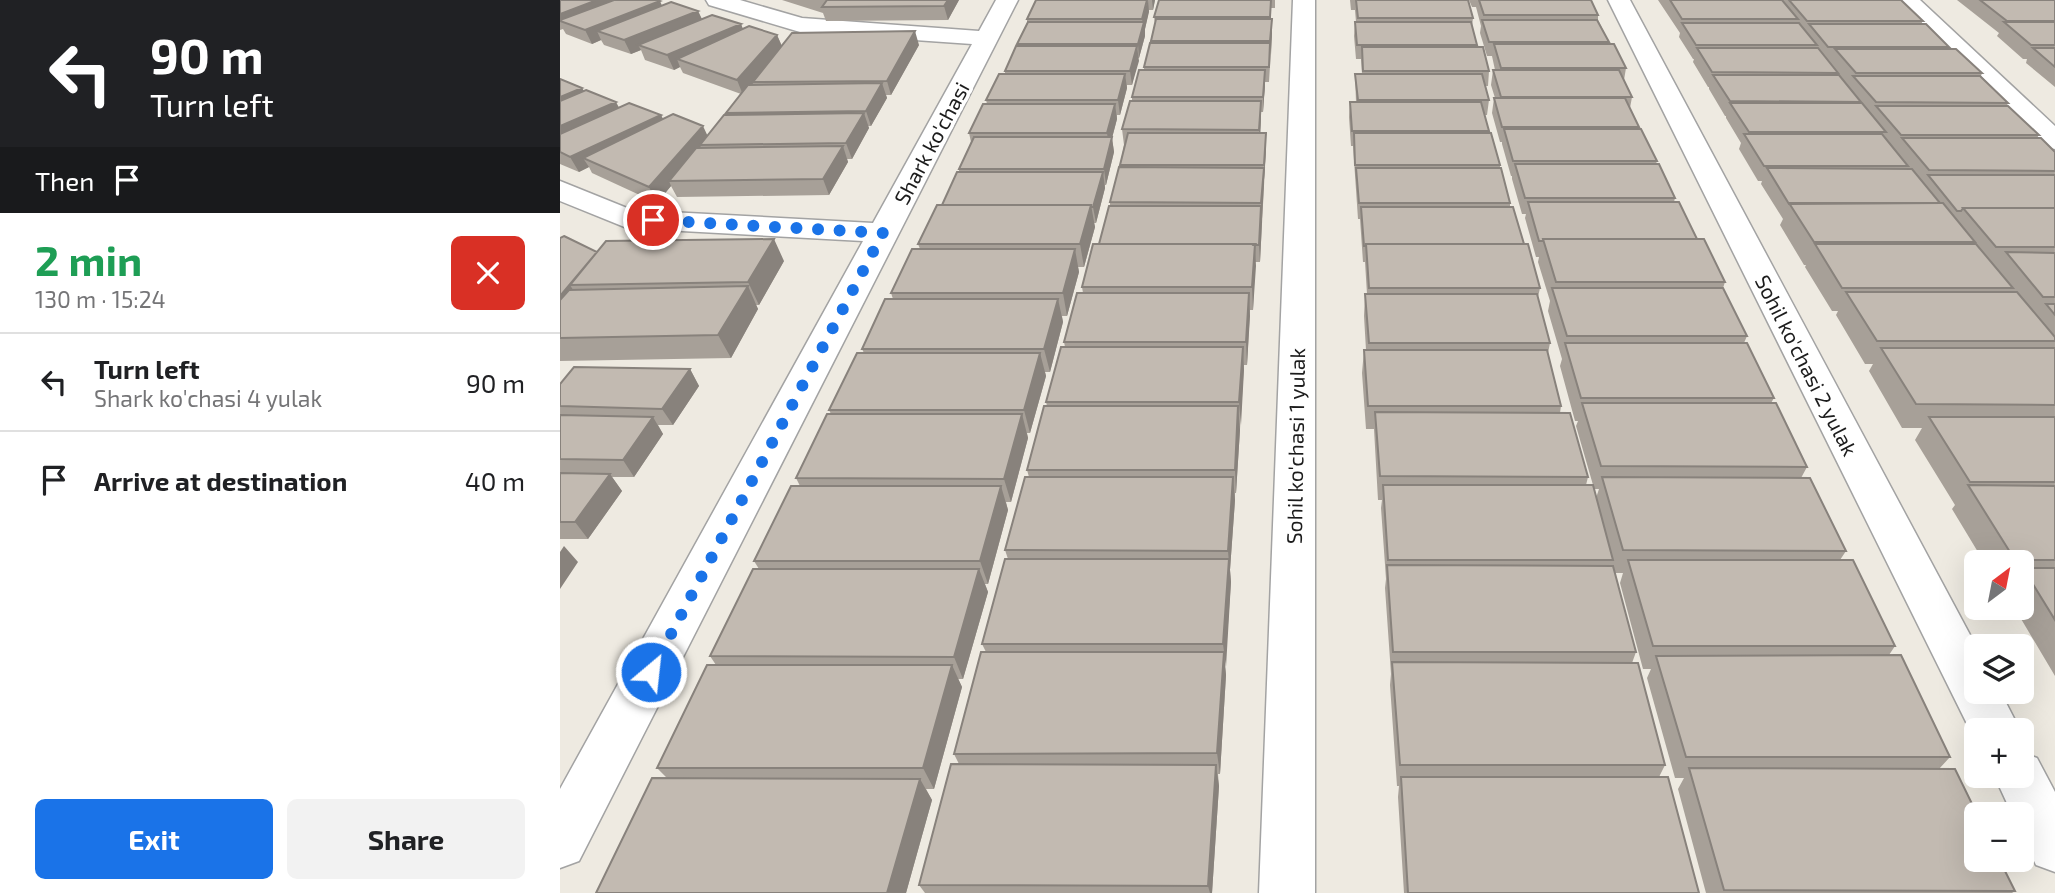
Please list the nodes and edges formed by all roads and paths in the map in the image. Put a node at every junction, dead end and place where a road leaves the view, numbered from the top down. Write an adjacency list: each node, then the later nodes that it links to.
1 (717, 0): 6 (street)
2 (1007, 0): 6 (street, Shark ko'chasi)
3 (1304, 0): 14 (street, Sohil ko'chasi 1 yulak)
4 (1619, 0): 10 (street, Sohil ko'chasi 2 yulak)
5 (1908, 0): 7 (street)
6 (986, 38): 9 (street, Shark ko'chasi)
7 (2055, 142)
8 (560, 190): 9 (street)
9 (883, 233): 12 (street, Shark ko'chasi)
10 (1989, 718)
11 (2026, 788): 13 (street)
12 (560, 842)
13 (2055, 846)
14 (1287, 893)

